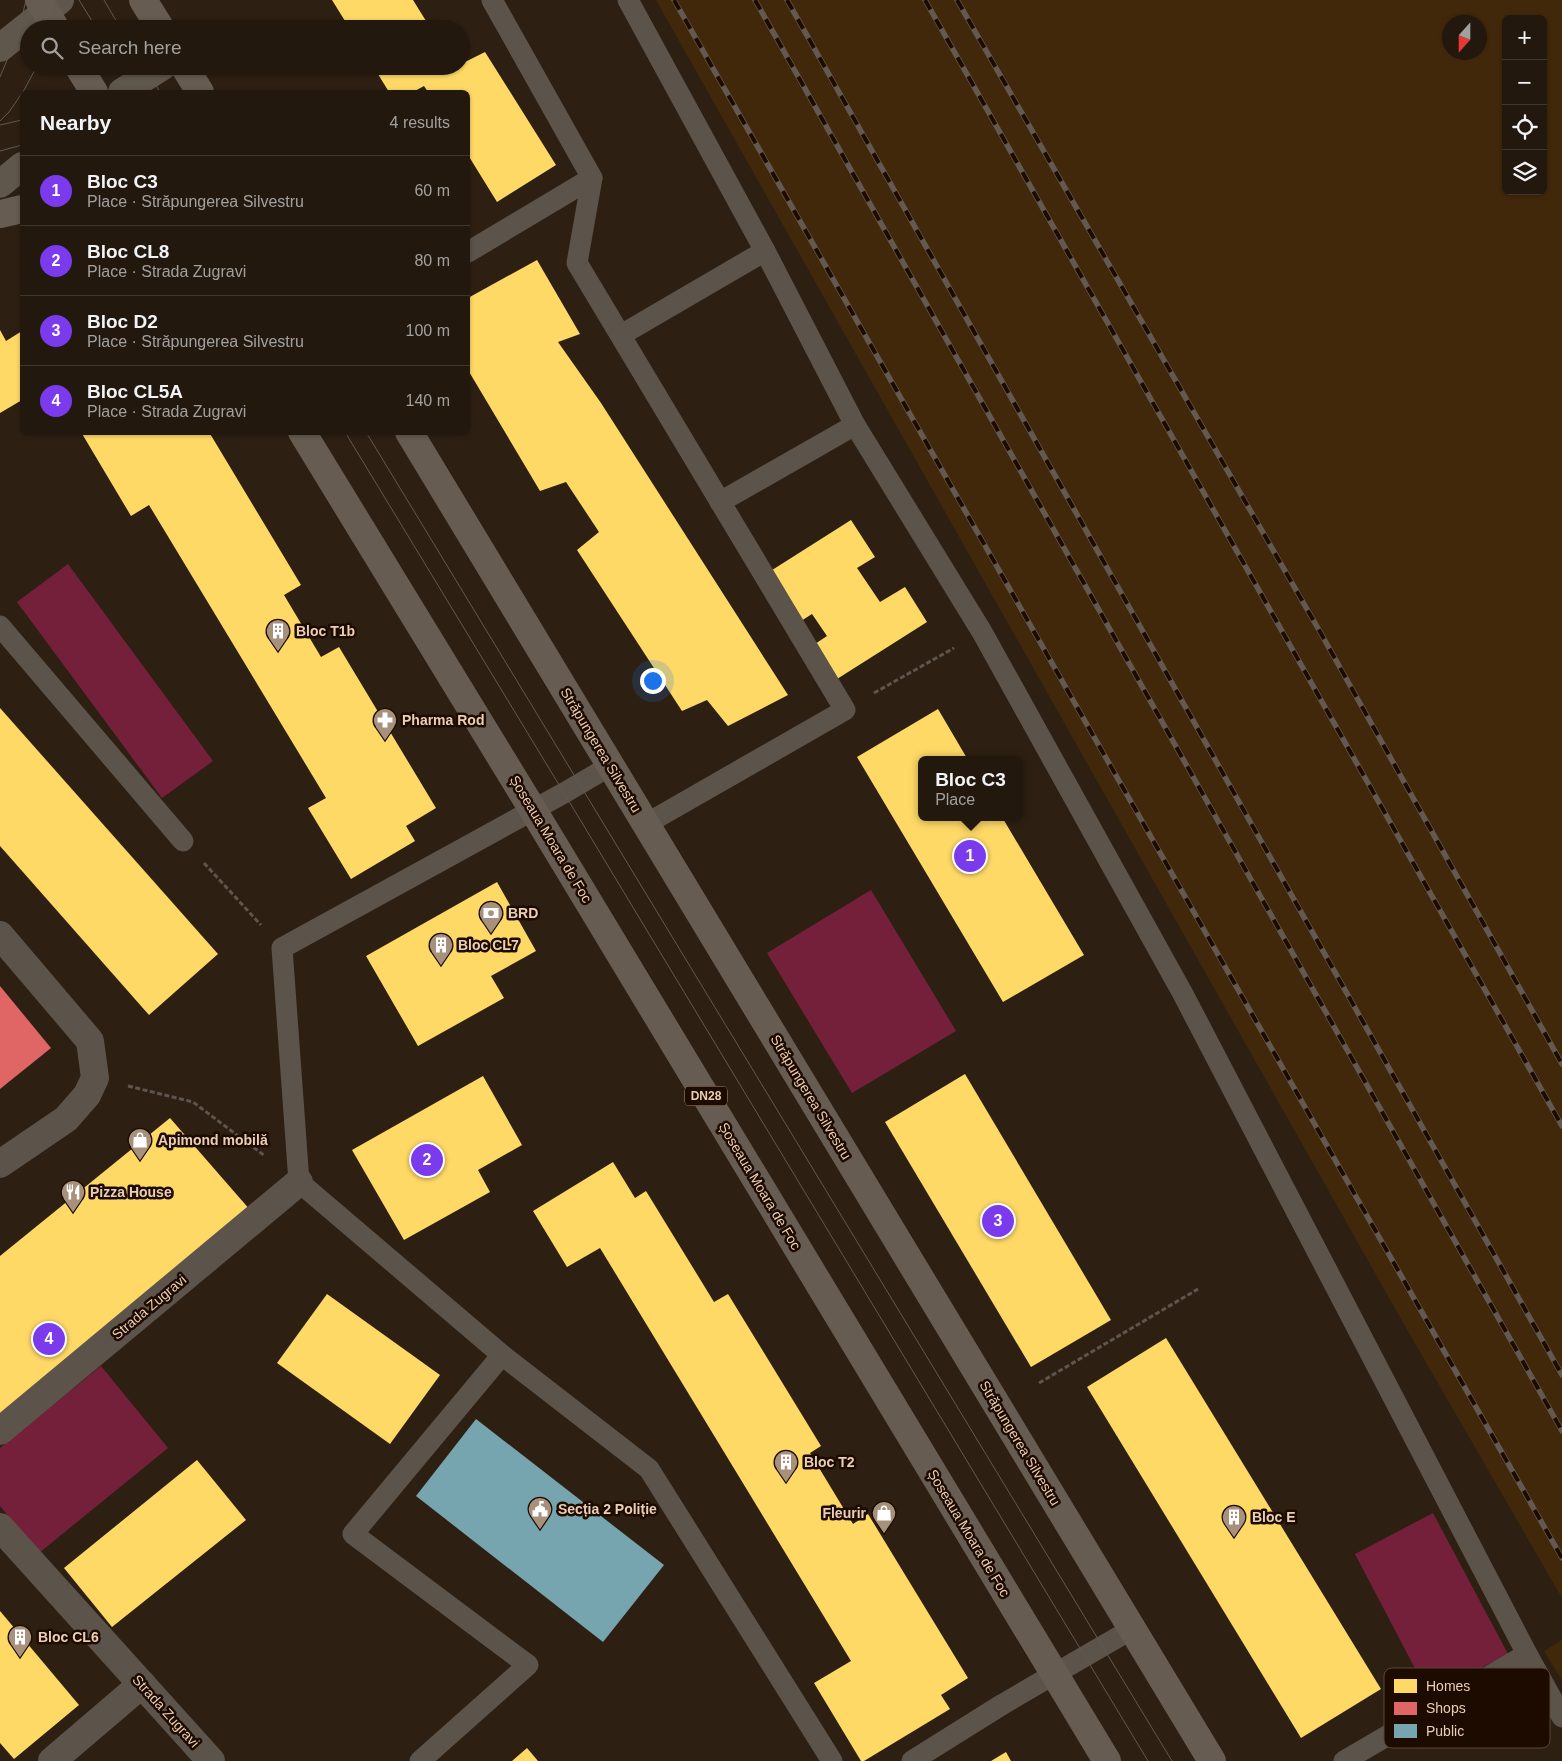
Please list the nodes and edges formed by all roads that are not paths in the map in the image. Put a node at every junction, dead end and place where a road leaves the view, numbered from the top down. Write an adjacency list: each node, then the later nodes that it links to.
1 (143, 0): 6 (main road)
2 (492, 0): 16 (lane)
3 (628, 0): 21 (lane)
4 (50, 10): 5 (street)
5 (37, 20)
6 (155, 20)
7 (20, 33): 8 (street)
8 (0, 48)
9 (84, 75): 12 (main road)
10 (149, 75): 13 (street)
11 (190, 75): 14 (main road)
12 (93, 90)
13 (125, 90)
14 (199, 90)
15 (20, 168): 17 (street)
16 (592, 178): 20 (lane); 22 (lane)
17 (0, 184)
18 (20, 209): 19 (main road)
19 (0, 214)
20 (470, 251)
21 (765, 252): 22 (lane); 23 (lane)
22 (621, 335): 26 (lane)
23 (855, 425): 26 (lane); 39 (lane)
24 (304, 435): 29 (main road, Șoseaua Moara de Foc / DN28)
25 (411, 435): 28 (main road, Străpungerea Silvestru)
26 (720, 502): 30 (lane)
27 (0, 626): 31 (lane)
28 (610, 766): 29 (lane); 30 (main road, Străpungerea Silvestru)
29 (533, 810): 34 (lane); 42 (main road, Șoseaua Moara de Foc / DN28)
30 (646, 824): 38 (main road, Străpungerea Silvestru)
31 (183, 841)
32 (0, 935): 33 (street)
33 (0, 1164)
34 (299, 1182): 35 (lane); 36 (street, Strada Zugravi)
35 (502, 1355): 49 (lane); 50 (lane)
36 (0, 1431)
37 (0, 1527): 43 (street, Strada Zugravi)
38 (1132, 1628): 42 (lane); 53 (main road, Străpungerea Silvestru)
39 (1527, 1654): 40 (lane); 41 (lane)
40 (1503, 1668)
41 (1535, 1668)
42 (1054, 1674): 51 (lane); 52 (main road, Șoseaua Moara de Foc / DN28)
43 (142, 1684): 47 (street); 48 (street, Strada Zugravi)
44 (1550, 1695): 45 (lane)
45 (1562, 1717)
46 (1384, 1738): 54 (lane)
47 (52, 1761)
48 (211, 1761)
49 (420, 1761)
50 (832, 1761)
51 (912, 1761)
52 (1107, 1761)
53 (1212, 1761)
54 (1344, 1761)

